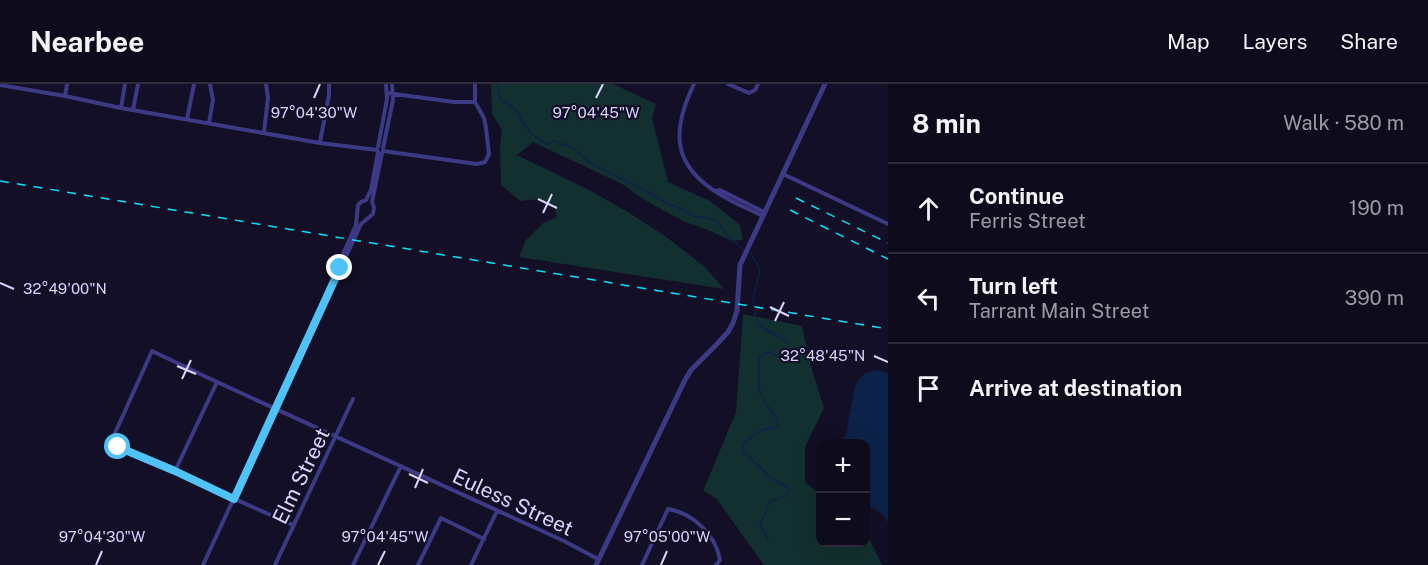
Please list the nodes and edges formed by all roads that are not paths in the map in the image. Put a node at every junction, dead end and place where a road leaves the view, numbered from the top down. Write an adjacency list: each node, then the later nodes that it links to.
1 (67, 84): 18 (street)
2 (125, 84): 20 (street)
3 (138, 84): 21 (street)
4 (194, 84): 22 (street)
5 (210, 84): 23 (street)
6 (266, 84): 24 (street)
7 (329, 84): 25 (street)
8 (386, 84): 16 (street)
9 (392, 84): 17 (street)
10 (475, 84): 19 (street)
11 (694, 84): 30 (street)
12 (728, 84): 15 (street)
13 (825, 84): 27 (street)
14 (0, 85): 18 (street)
15 (758, 85)
16 (387, 93): 17 (street); 26 (street)
17 (393, 93): 19 (street); 26 (street)
18 (65, 96): 20 (street)
19 (475, 102): 26 (street)
20 (121, 108): 21 (street)
21 (133, 110): 22 (street)
22 (187, 119): 23 (street)
23 (209, 123): 24 (street)
24 (264, 132): 25 (street)
25 (320, 143): 26 (street)
26 (380, 150): 28 (street); 29 (street)
27 (783, 174): 30 (street); 31 (street)
28 (366, 200): 29 (street); 32 (street)
29 (372, 202): 32 (street)
30 (764, 214): 43 (street)
31 (888, 224)
32 (351, 242): 35 (street)
33 (217, 382): 35 (street, Euless Street); 38 (street); 38 (street, Euless Street)
34 (353, 399): 36 (street, Elm Street)
35 (275, 409): 36 (street, Euless Street); 39 (street)
36 (337, 436): 37 (street, Euless Street); 41 (street, Elm Street)
37 (400, 466): 40 (street, Euless Street); 46 (street)
38 (175, 471): 39 (street)
39 (234, 499): 41 (street); 44 (street)
40 (497, 512): 42 (street); 43 (street, Euless Street)
41 (293, 525): 45 (street, Elm Street)
42 (484, 538): 47 (street); 48 (street)
43 (597, 562)
44 (203, 565)
45 (275, 565)
46 (353, 565)
47 (418, 565)
48 (471, 565)
49 (642, 565): 50 (street)
50 (716, 565)

